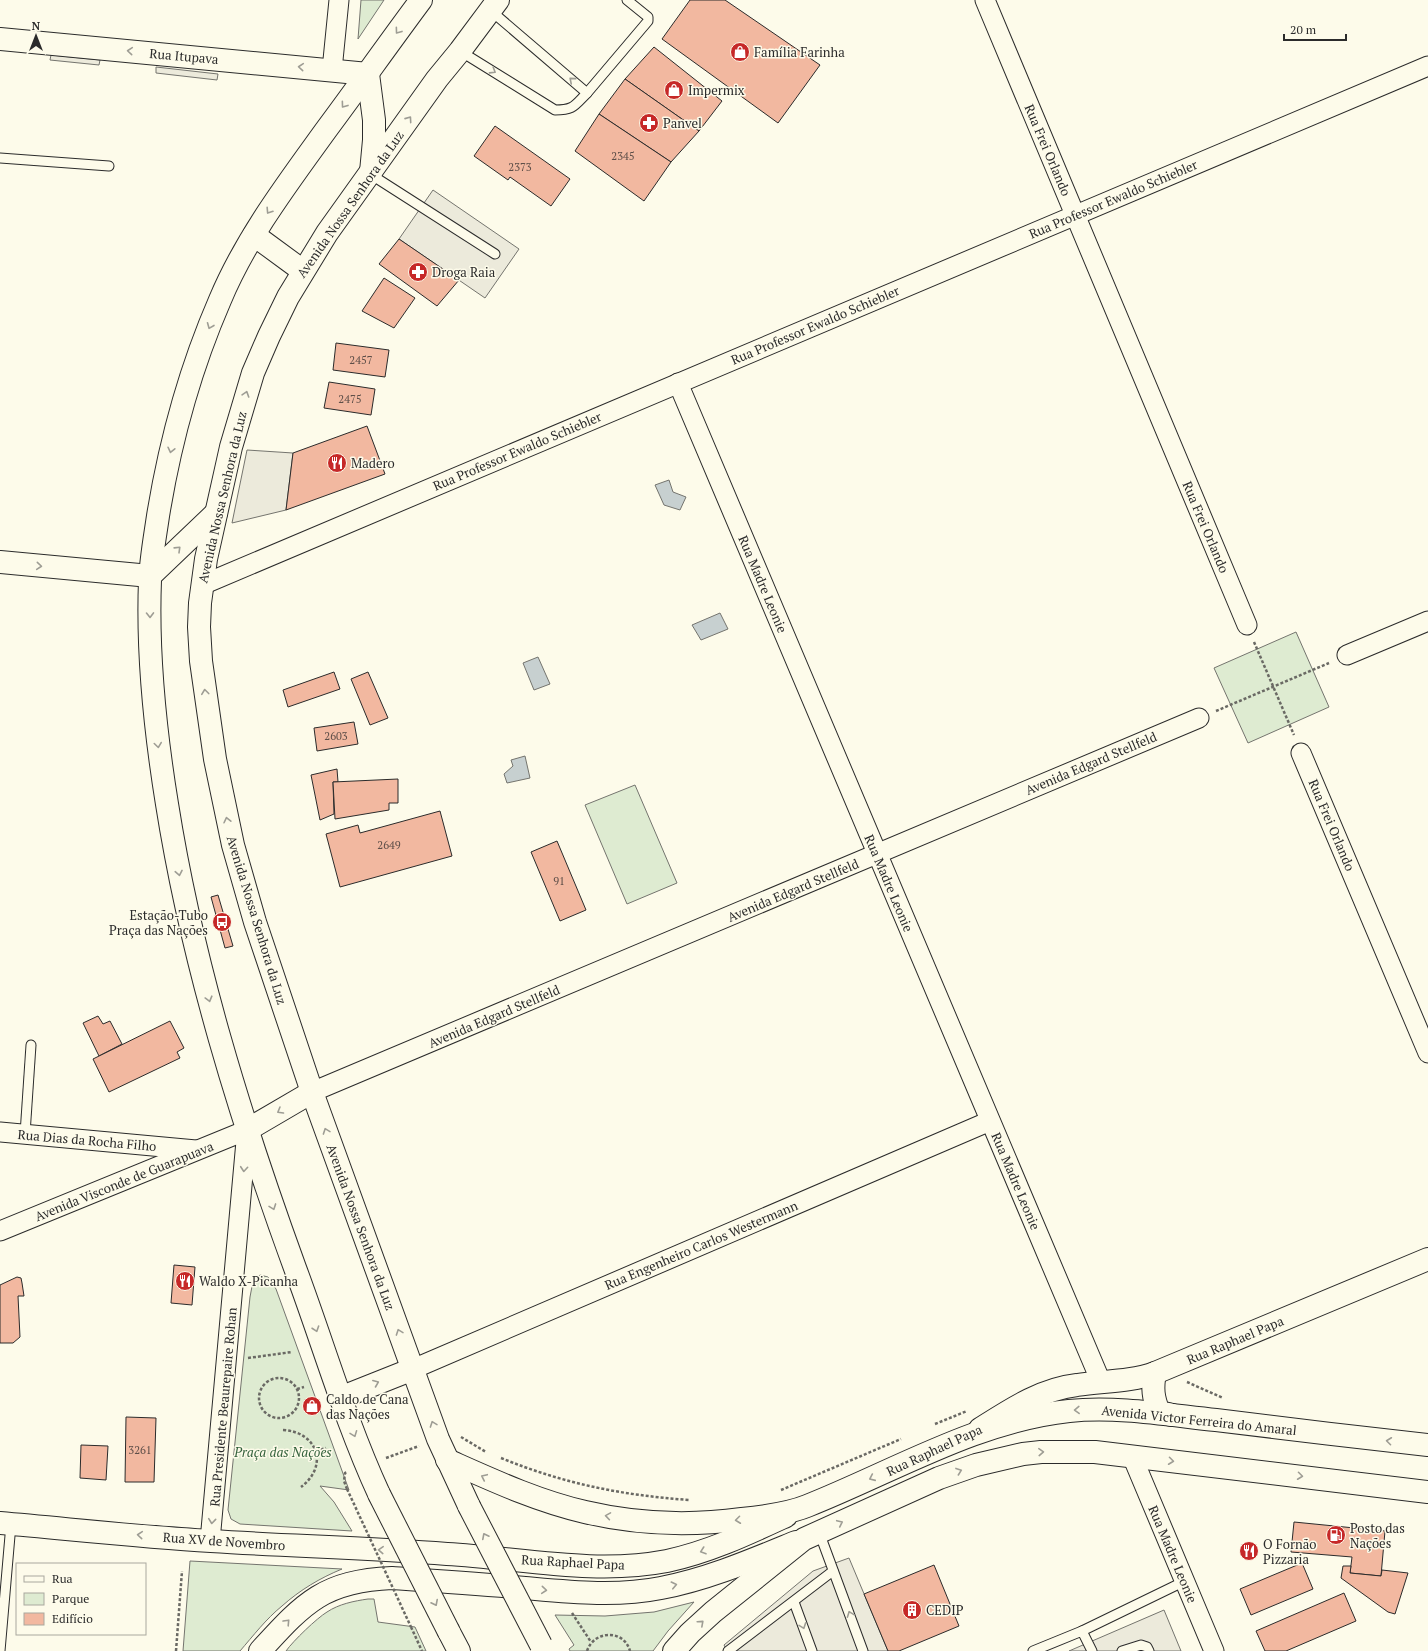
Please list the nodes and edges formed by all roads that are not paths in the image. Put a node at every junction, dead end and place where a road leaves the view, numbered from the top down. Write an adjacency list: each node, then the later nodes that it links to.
1 (339, 0): 9 (street)
2 (421, 0): 10 (main road, one-way to 10)
3 (627, 0): 11 (lane)
4 (985, 0): 15 (street, Rua Frei Orlando)
5 (494, 5): 7 (main road, Avenida Nossa Senhora da Luz); 11 (lane, one-way to 5)
6 (0, 39): 9 (main road, Rua Itupava, one-way to 6)
7 (460, 51): 11 (lane, one-way to 11); 14 (main road, Avenida Nossa Senhora da Luz, one-way to 7)
8 (1428, 66): 15 (street, Rua Professor Ewaldo Schiebler)
9 (332, 70): 10 (main road, Rua Itupava)
10 (368, 74): 14 (main road); 16 (main road, one-way to 16)
11 (587, 93)
12 (0, 158): 13 (lane)
13 (109, 166)
14 (370, 174): 17 (lane); 18 (main road, Avenida Nossa Senhora da Luz)
15 (1076, 215): 19 (street, Rua Professor Ewaldo Schiebler); 25 (street, Rua Frei Orlando)
16 (254, 235): 18 (main road); 22 (main road, one-way to 22)
17 (495, 254)
18 (303, 271): 20 (main road, Avenida Nossa Senhora da Luz, one-way to 18)
19 (678, 383): 23 (street, Rua Professor Ewaldo Schiebler); 29 (street, Rua Madre Leonie)
20 (216, 513): 22 (main road, one-way to 20); 23 (main road, Avenida Nossa Senhora da Luz)
21 (0, 562): 22 (main road, one-way to 22)
22 (150, 576): 34 (main road, one-way to 34)
23 (202, 585): 32 (main road, Avenida Nossa Senhora da Luz, one-way to 23)
24 (1428, 621): 26 (street)
25 (1247, 625)
26 (1346, 655)
27 (1199, 718): 29 (street, Avenida Edgard Stellfeld)
28 (1301, 753): 31 (street, Rua Frei Orlando)
29 (877, 854): 32 (street, Avenida Edgard Stellfeld); 33 (street, Rua Madre Leonie)
30 (31, 1045): 36 (lane)
31 (1428, 1053)
32 (312, 1092): 34 (main road, one-way to 34); 40 (main road, Avenida Nossa Senhora da Luz, one-way to 32)
33 (990, 1121): 40 (street, Rua Engenheiro Carlos Westermann); 42 (street, Rua Madre Leonie)
34 (247, 1130): 37 (street, Avenida Visconde de Guarapuava); 43 (main road, one-way to 43); 53 (street, Rua Presidente Beaurepaire Rohan, one-way to 53)
35 (0, 1132): 36 (street, Rua Dias da Rocha Filho)
36 (25, 1134): 37 (street, Rua Dias da Rocha Filho)
37 (198, 1150): 38 (street, Avenida Visconde de Guarapuava)
38 (0, 1231)
39 (1428, 1258): 41 (main road, Rua Raphael Papa)
40 (413, 1368): 43 (main road, one-way to 40); 48 (main road, Avenida Nossa Senhora da Luz, one-way to 40)
41 (1156, 1373): 42 (main road, Rua Raphael Papa); 44 (main road)
42 (1101, 1382): 45 (main road, Rua Raphael Papa)
43 (340, 1398): 59 (main road, one-way to 59, bridge)
44 (1172, 1415): 45 (main road, Avenida Victor Ferreira do Amaral, one-way to 45); 46 (main road, Avenida Victor Ferreira do Amaral, one-way to 44)
45 (972, 1434): 50 (main road, Rua Raphael Papa, one-way to 50)
46 (1428, 1445)
47 (1132, 1456): 49 (main road, one-way to 49); 52 (main road, Rua Raphael Papa, one-way to 47); 56 (street, Rua Madre Leonie)
48 (448, 1460): 50 (main road, one-way to 48); 60 (main road, Avenida Nossa Senhora da Luz, one-way to 48, bridge)
49 (1428, 1492)
50 (804, 1508): 54 (main road, Rua Raphael Papa, one-way to 54)
51 (5, 1524): 53 (main road, Rua XV de Novembro, one-way to 51); 61 (lane)
52 (812, 1535): 55 (lane); 62 (main road, Rua Raphael Papa, one-way to 52); 63 (main road, one-way to 52)
53 (210, 1541): 54 (main road, Rua XV de Novembro, one-way to 53)
54 (448, 1554)
55 (833, 1571): 57 (lane); 66 (lane, one-way to 55)
56 (1185, 1581): 58 (lane); 71 (street, Rua Madre Leonie)
57 (794, 1602): 64 (lane); 65 (lane, one-way to 65)
58 (1082, 1631): 67 (lane); 68 (lane)
59 (454, 1642)
60 (542, 1648)
61 (0, 1651)
62 (260, 1651)
63 (674, 1651)
64 (728, 1651)
65 (812, 1651)
66 (863, 1651)
67 (1033, 1651)
68 (1092, 1651)
69 (1122, 1651): 70 (lane)
70 (1149, 1651)
71 (1214, 1651)

